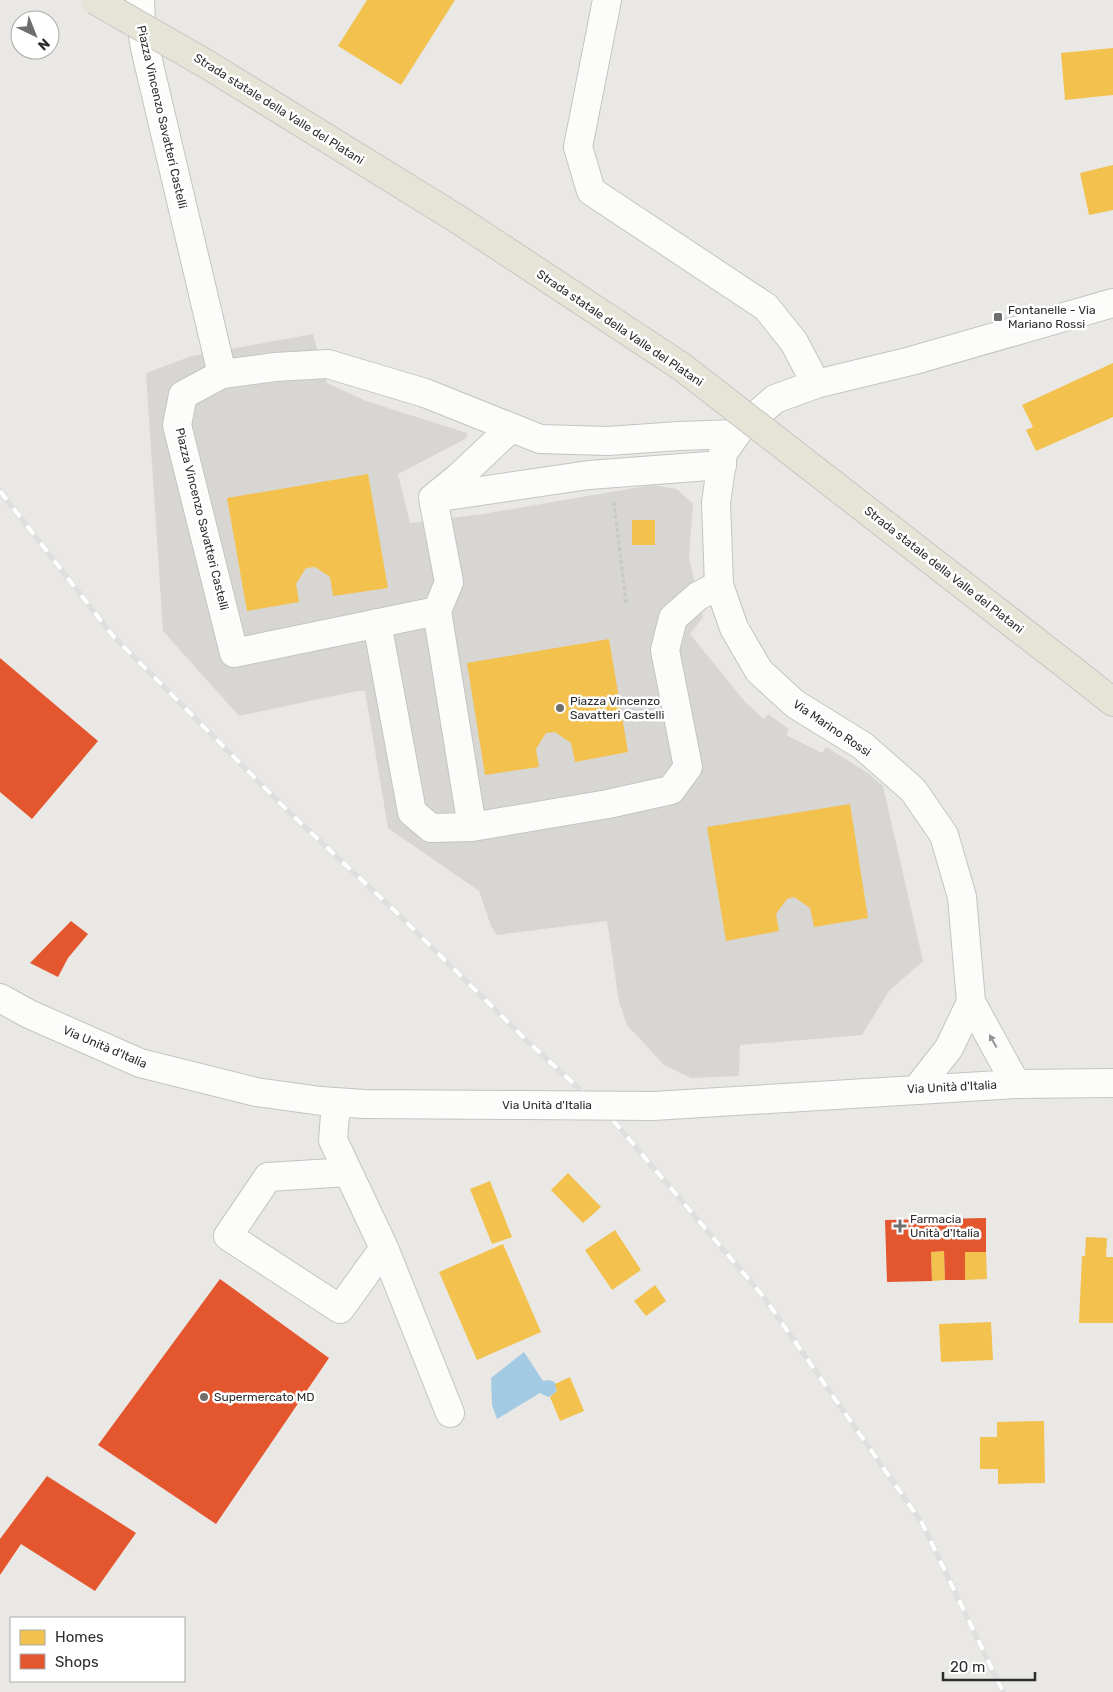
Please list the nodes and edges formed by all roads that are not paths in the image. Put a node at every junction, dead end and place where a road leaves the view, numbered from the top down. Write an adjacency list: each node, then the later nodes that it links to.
1 (95, 0): 16 (main road, Strada statale della Valle del Platani, bridge)
2 (140, 0): 5 (street, Piazza Vincenzo Savatteri Castelli)
3 (606, 0): 6 (street)
4 (1113, 303): 6 (street, Via Marino Rossi)
5 (222, 374): 7 (street); 15 (street, Piazza Vincenzo Savatteri Castelli)
6 (816, 384): 8 (street, Via Marino Rossi)
7 (511, 428): 9 (street); 12 (street)
8 (736, 434): 9 (street); 10 (street, Via Marino Rossi)
9 (540, 439): 11 (street)
10 (722, 466): 11 (street); 13 (street, Via Marino Rossi)
11 (549, 480): 12 (street)
12 (433, 498): 14 (street)
13 (718, 585): 17 (street); 19 (street, Via Marino Rossi)
14 (437, 611): 15 (street, Piazza Vincenzo Savatteri Castelli); 17 (street)
15 (377, 623): 17 (street)
16 (1113, 702)
17 (472, 827)
18 (0, 998): 23 (street, Via Unità d'Italia)
19 (971, 1002): 20 (street, Via Marino Rossi, one-way to 19); 22 (street, Via Marino Rossi)
20 (1016, 1084): 21 (street, Via Unità d'Italia); 22 (street, Via Unità d'Italia)
21 (1113, 1084)
22 (916, 1089): 23 (street, Via Unità d'Italia, bridge)
23 (336, 1102): 24 (street)
24 (348, 1172): 25 (street); 25 (street)
25 (384, 1248): 26 (street)
26 (450, 1413)

